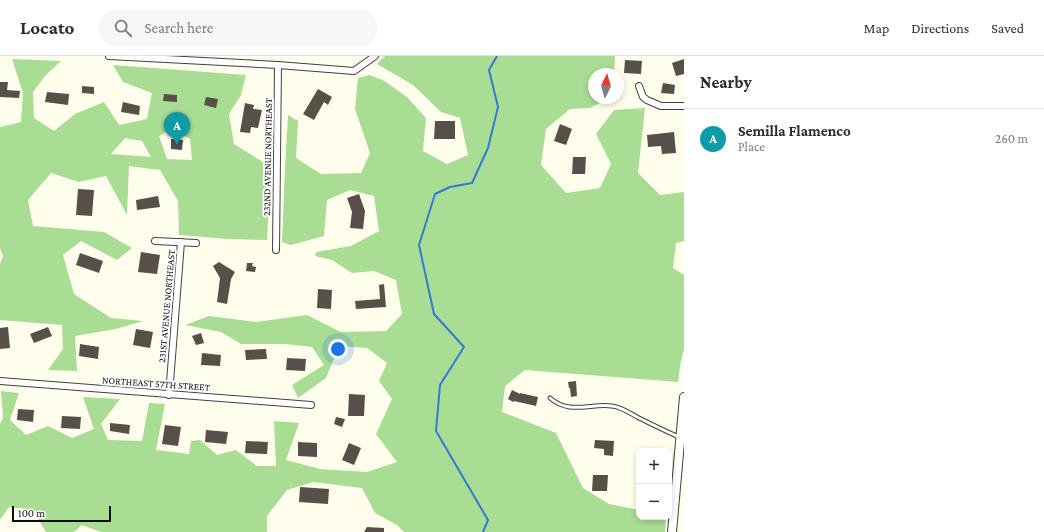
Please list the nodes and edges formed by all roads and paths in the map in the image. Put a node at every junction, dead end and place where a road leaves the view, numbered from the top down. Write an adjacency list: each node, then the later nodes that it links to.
1 (109, 56): 3 (street)
2 (376, 56): 3 (street)
3 (278, 65): 9 (street, 232ND AVENUE NORTHEAST)
4 (639, 86): 5 (street)
5 (684, 106)
6 (155, 241): 7 (street)
7 (181, 242): 8 (street); 11 (street, 231ST AVENUE NORTHEAST)
8 (196, 243)
9 (276, 250)
10 (0, 381): 11 (street, NORTHEAST 57TH STREET)
11 (169, 395): 14 (street, NORTHEAST 57TH STREET)
12 (684, 397): 15 (street)
13 (550, 398): 15 (lane)
14 (312, 405)
15 (680, 438): 16 (street)
16 (672, 532)

